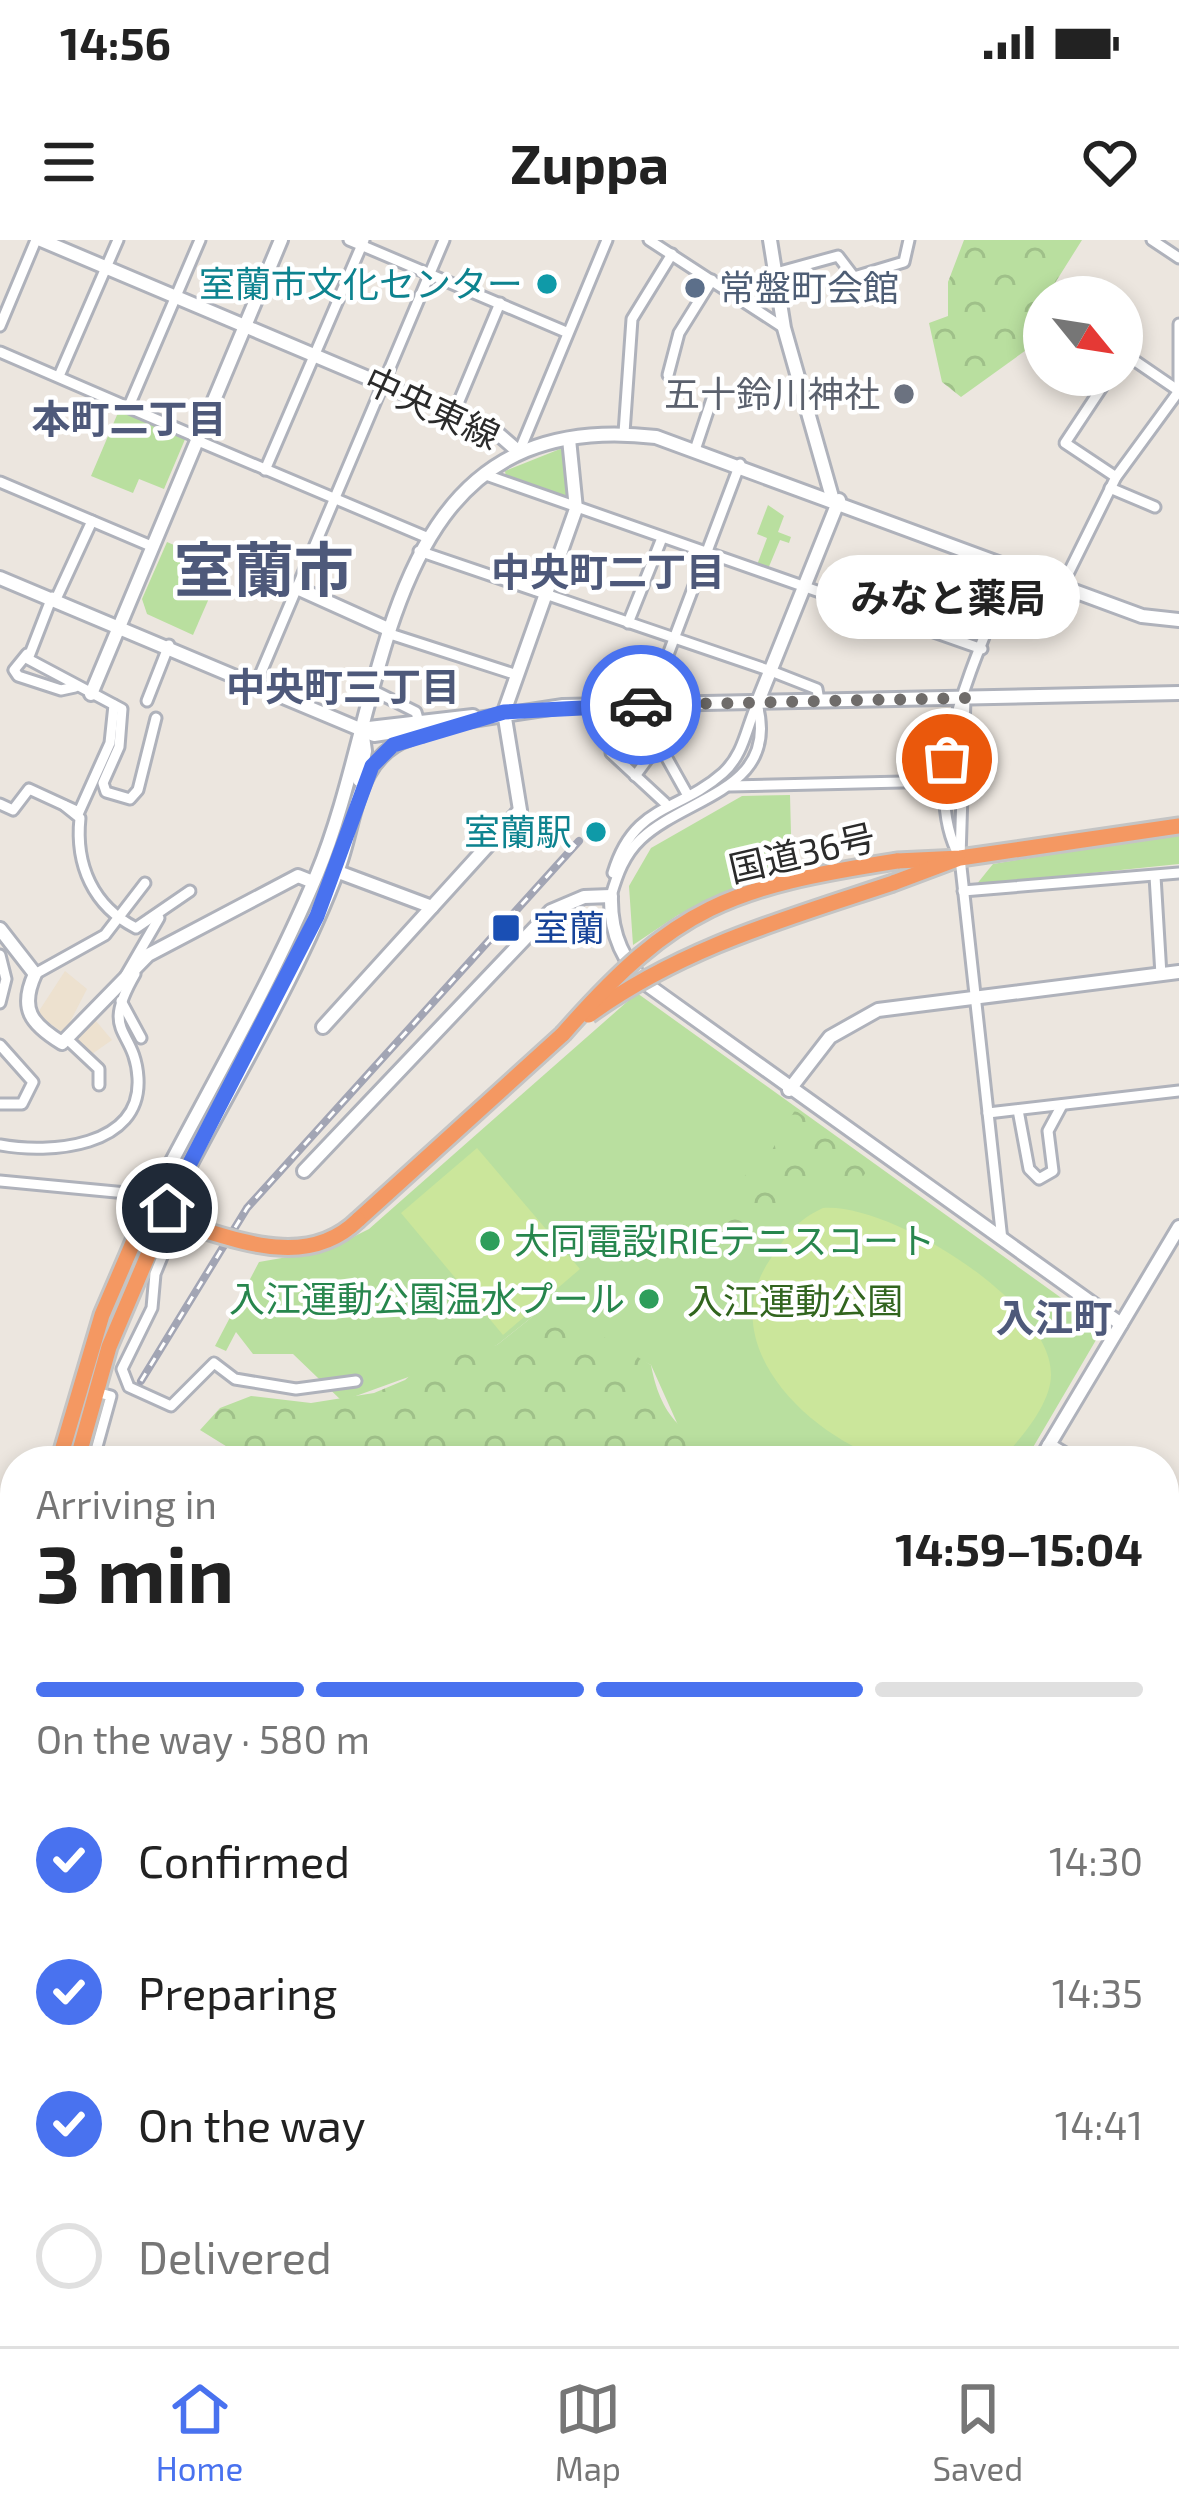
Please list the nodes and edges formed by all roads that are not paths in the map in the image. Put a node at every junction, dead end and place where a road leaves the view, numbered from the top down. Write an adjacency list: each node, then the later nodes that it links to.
1 (38, 240): 17 (street, 中央東線); 22 (street)
2 (118, 240): 17 (street)
3 (200, 240): 23 (street)
4 (281, 240): 27 (street)
5 (349, 240): 12 (street)
6 (444, 240): 19 (street)
7 (608, 240): 29 (street)
8 (649, 240): 14 (street)
9 (770, 240): 18 (street)
10 (909, 240): 15 (street)
11 (1152, 240): 16 (street)
12 (362, 243): 19 (street); 31 (street)
13 (839, 243): 15 (street)
14 (672, 254): 20 (street); 41 (street)
15 (838, 256): 18 (street)
16 (1179, 258)
17 (107, 266): 23 (street, 中央東線); 34 (street)
18 (776, 273): 28 (street)
19 (429, 274): 24 (street); 35 (street)
20 (712, 280): 28 (street); 33 (street)
21 (0, 291): 22 (street)
22 (12, 296): 26 (street)
23 (176, 296): 27 (street, 中央東線); 39 (street)
24 (500, 303): 29 (street); 40 (street)
25 (1179, 324): 36 (street)
26 (0, 326)
27 (245, 326): 31 (street, 中央東線); 42 (street)
28 (784, 328): 52 (street)
29 (566, 332): 45 (street)
30 (0, 352): 34 (street)
31 (314, 355): 35 (street, 中央東線); 47 (street)
32 (1143, 367): 36 (street)
33 (668, 375)
34 (59, 376): 39 (street)
35 (384, 383): 40 (street, 中央東線); 53 (street)
36 (1179, 391): 49 (street)
37 (713, 396): 44 (street)
38 (1096, 396): 49 (street)
39 (129, 406): 42 (street)
40 (454, 413): 45 (street, 中央東線)
41 (624, 433): 43 (street); 44 (street)
42 (196, 439): 47 (street); 59 (street)
43 (569, 439): 45 (street); 55 (street)
44 (695, 450): 46 (street)
45 (519, 452): 48 (street, 中央東線)
46 (740, 464): 52 (street); 60 (street)
47 (265, 470): 53 (street)
48 (486, 475): 55 (street); 58 (street, 中央東線)
49 (1116, 477): 51 (street)
50 (0, 482): 56 (street)
51 (1110, 488): 54 (street); 64 (street)
52 (835, 499): 61 (street); 63 (street)
53 (334, 500): 58 (street); 65 (street)
54 (1155, 507)
55 (576, 509): 57 (street); 66 (street)
56 (92, 520): 59 (street); 67 (street)
57 (662, 538): 60 (street); 69 (street)
58 (423, 544): 66 (street); 71 (street, 中央東線)
59 (151, 546): 70 (street)
60 (704, 552): 63 (street); 72 (street)
61 (1012, 567): 64 (street); 74 (street)
62 (0, 578): 67 (street)
63 (805, 586): 74 (street); 76 (street)
64 (1062, 586): 68 (street)
65 (297, 588): 71 (street); 78 (street)
66 (546, 594): 69 (street); 77 (street)
67 (54, 598): 70 (street); 75 (street)
68 (1179, 620)
69 (628, 623): 72 (street)
70 (119, 624): 73 (street); 82 (street)
71 (387, 631): 77 (street); 80 (street, 中央東線)
72 (671, 638): 76 (street); 88 (street)
73 (169, 645): 78 (street); 84 (street)
74 (982, 649): 83 (street)
75 (27, 654): 79 (street); 79 (street)
76 (771, 671): 85 (street); 86 (street)
77 (517, 675): 89 (street)
78 (257, 682): 91 (street)
79 (75, 687): 82 (street)
80 (372, 690): 91 (street, 中央東線); 92 (street)
81 (1179, 693): 83 (street)
82 (91, 694): 87 (street)
83 (965, 698): 85 (street); 95 (street); 103 (street)
84 (147, 701)
85 (820, 701): 86 (street)
86 (757, 704): 88 (street); 96 (street); 98 (street)
87 (114, 705): 90 (street); 101 (street)
88 (649, 705): 89 (street)
89 (504, 712): 92 (street); 112 (street)
90 (156, 718)
91 (362, 728): 92 (street); 97 (street); 107 (street)
92 (422, 728): 97 (street)
93 (654, 735): 94 (street); 94 (street); 98 (street)
94 (635, 776): 99 (street)
95 (946, 781): 96 (street); 103 (street)
96 (730, 786): 111 (street)
97 (362, 789): 104 (street)
98 (687, 794): 99 (street)
99 (665, 803): 111 (street)
100 (0, 804): 101 (street)
101 (65, 806): 114 (street)
102 (1179, 826): 103 (highway, 国道36号)
103 (960, 858): 110 (street); 126 (highway, 国道36号, bridge); 126 (highway, 国道36号, bridge)
104 (338, 868): 107 (street); 112 (street); 140 (street)
105 (1179, 873): 106 (street)
106 (1155, 876): 110 (street); 121 (street)
107 (315, 878): 117 (street); 140 (street)
108 (146, 883): 114 (street)
109 (190, 891): 113 (street)
110 (963, 891): 122 (street)
111 (610, 896): 131 (street); 138 (street)
112 (432, 907): 125 (street)
113 (162, 914): 114 (street); 120 (street)
114 (119, 919): 119 (street)
115 (0, 929): 119 (street)
116 (0, 955): 124 (street)
117 (143, 959): 120 (street); 123 (street)
118 (1179, 972): 121 (street)
119 (35, 974): 127 (street)
120 (126, 975): 127 (street)
121 (1161, 975): 122 (street)
122 (973, 994): 131 (street); 136 (street)
123 (121, 1001): 128 (street); 137 (street)
124 (0, 1003)
125 (323, 1027)
126 (563, 1034): 140 (highway, 国道36号, bridge)
127 (66, 1038): 130 (street)
128 (141, 1038)
129 (0, 1046): 133 (street)
130 (98, 1081)
131 (789, 1090): 142 (street)
132 (1179, 1091): 134 (street)
133 (0, 1104)
134 (1062, 1105): 135 (street); 135 (street)
135 (1018, 1110): 136 (street)
136 (988, 1113): 142 (street)
137 (0, 1145)
138 (304, 1171)
139 (0, 1181): 140 (street)
140 (174, 1215): 144 (street); 145 (highway); 147 (highway)
141 (1179, 1227): 143 (street)
142 (1002, 1240): 143 (street)
143 (1121, 1324): 146 (street)
144 (356, 1381)
145 (96, 1392): 148 (highway); 149 (street)
146 (1049, 1445)
147 (63, 1446)
148 (81, 1446)
149 (97, 1446)

